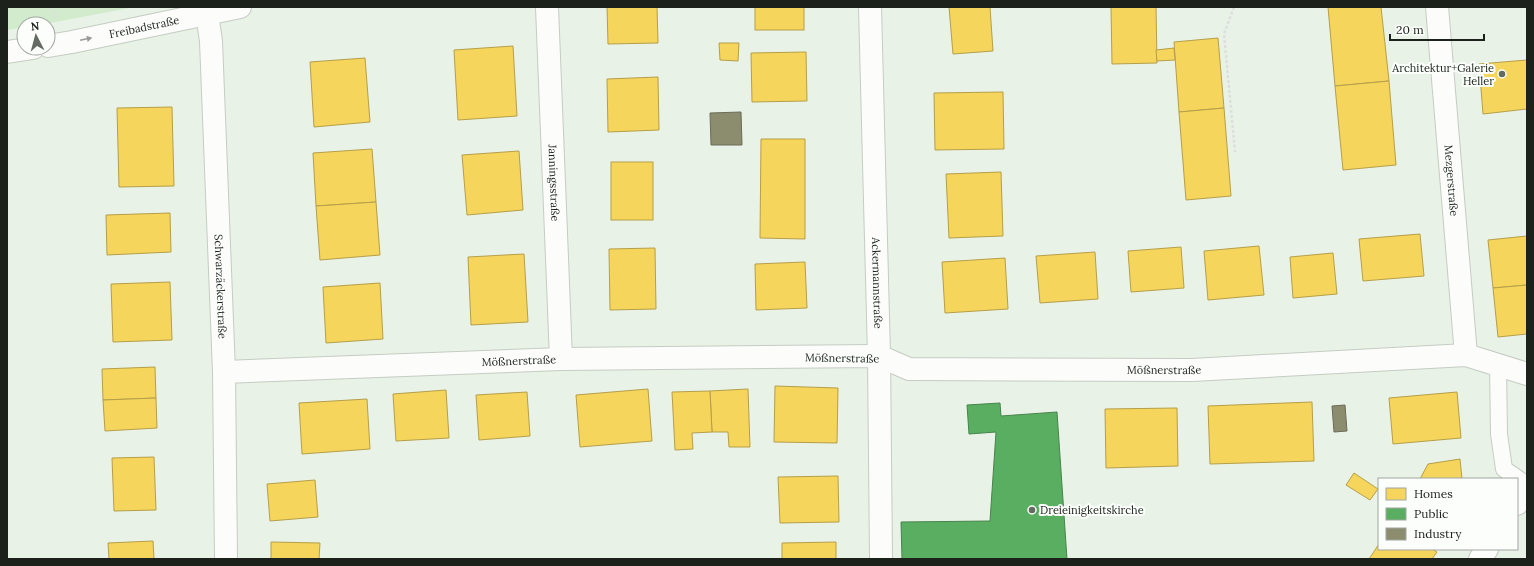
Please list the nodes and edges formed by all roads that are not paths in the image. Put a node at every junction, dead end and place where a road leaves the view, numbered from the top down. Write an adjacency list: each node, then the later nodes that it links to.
1 (240, 7): 5 (street, Freibadstraße)
2 (547, 7): 9 (street, Janningsstraße)
3 (870, 7): 8 (street, Ackermannstraße)
4 (1436, 7): 7 (street, Mezgerstraße)
5 (207, 14): 6 (street, Freibadstraße, one-way to 5); 11 (street, Schwarzäckerstraße)
6 (56, 45)
7 (1466, 355): 8 (street, Mößnerstraße); 10 (street, Mößnerstraße)
8 (879, 356): 9 (street, Mößnerstraße); 20 (street, Ackermannstraße)
9 (561, 359): 11 (street, Mößnerstraße)
10 (1498, 365): 12 (street, Mößnerstraße); 13 (lane)
11 (224, 372): 19 (street, Schwarzäckerstraße)
12 (1527, 374)
13 (1517, 478)
14 (1518, 479): 15 (lane)
15 (1527, 485)
16 (1527, 489): 17 (street)
17 (1518, 502)
18 (1486, 550): 21 (street)
19 (226, 559)
20 (881, 559)
21 (1480, 559)

